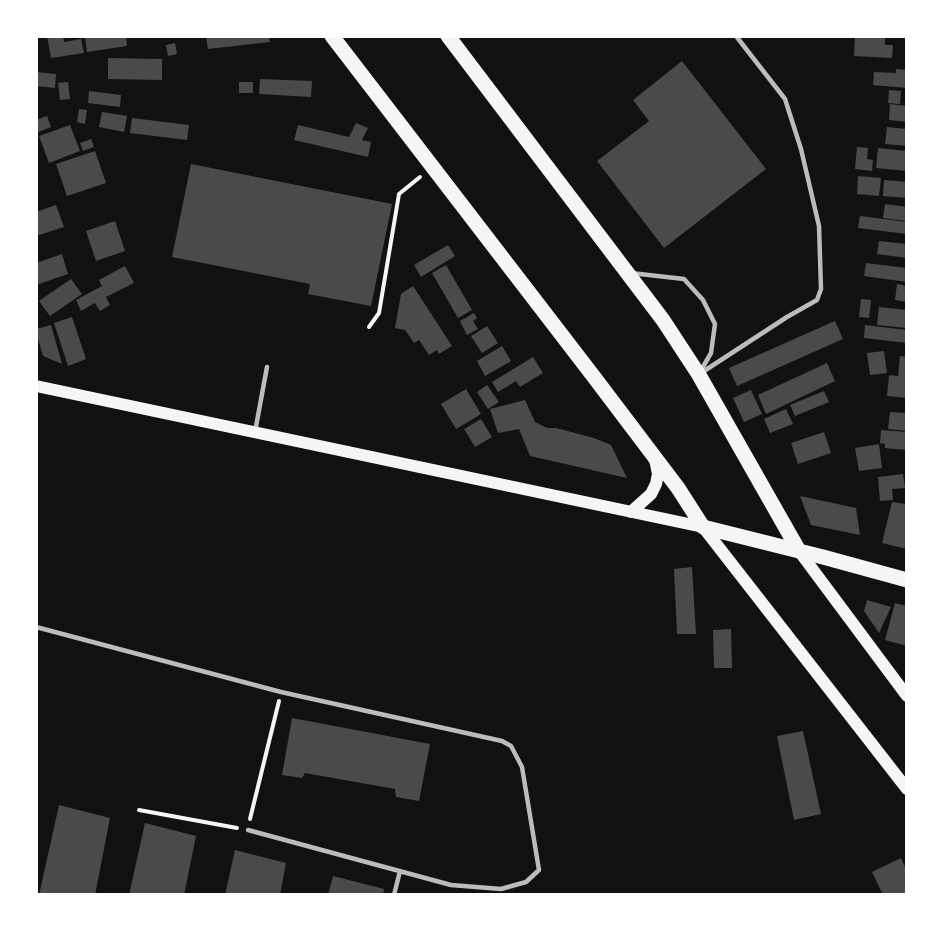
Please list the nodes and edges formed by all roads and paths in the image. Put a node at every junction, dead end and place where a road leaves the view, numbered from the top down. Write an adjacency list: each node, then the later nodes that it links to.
1 (332, 36): 4 (main road)
2 (448, 36): 5 (main road)
3 (736, 36): 8 (lane)
4 (433, 167): 6 (path); 11 (main road)
5 (626, 272): 8 (main road); 8 (lane)
6 (369, 327)
7 (267, 367): 10 (lane)
8 (699, 375): 14 (main road)
9 (36, 386): 10 (main road)
10 (255, 432): 12 (main road)
11 (655, 458): 12 (main road); 13 (main road)
12 (631, 512): 13 (main road)
13 (704, 527): 14 (main road); 19 (main road)
14 (799, 552): 15 (main road); 18 (main road)
15 (907, 580)
16 (36, 627): 17 (lane)
17 (281, 692): 21 (path); 22 (lane)
18 (907, 696)
19 (907, 789)
20 (139, 810): 21 (path)
21 (248, 830): 22 (lane)
22 (399, 872): 23 (lane)
23 (394, 895)

